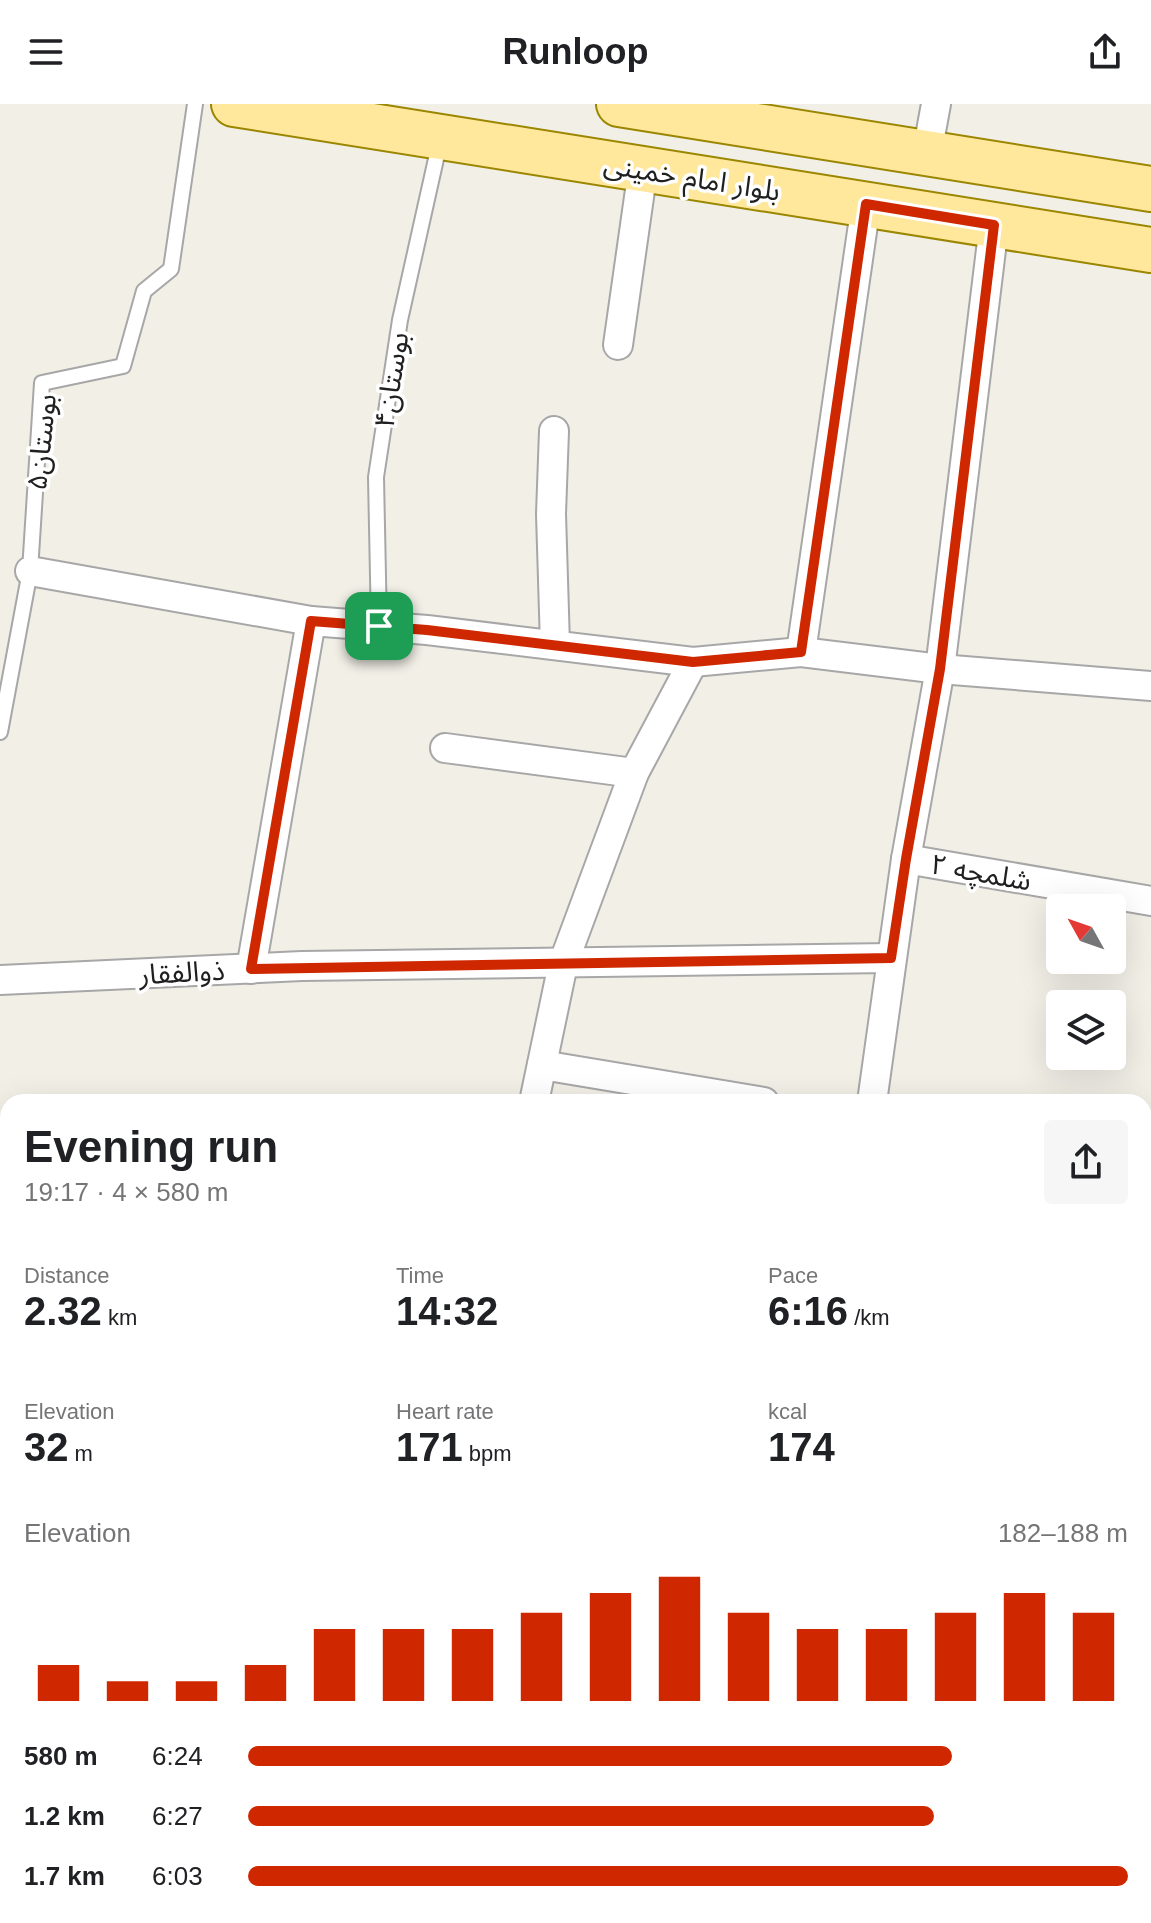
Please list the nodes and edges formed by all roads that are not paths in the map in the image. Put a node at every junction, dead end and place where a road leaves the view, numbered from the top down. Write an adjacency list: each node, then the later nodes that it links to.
1 (195, 104): 14 (lane, بوستان۵)
2 (234, 104): 5 (main road, بلوار امام خمینی)
3 (621, 104): 6 (main road)
4 (936, 104): 6 (street)
5 (441, 137): 7 (main road, بلوار امام خمینی); 16 (lane, بوستان۴)
6 (927, 153): 8 (main road)
7 (643, 169): 9 (main road, بلوار امام خمینی); 12 (street)
8 (1151, 189)
9 (866, 204): 10 (main road, بلوار امام خمینی); 18 (street)
10 (994, 225): 11 (main road, بلوار امام خمینی); 20 (street)
11 (1151, 250)
12 (618, 345)
13 (554, 431): 17 (street)
14 (30, 571): 15 (street); 22 (lane)
15 (311, 621): 16 (street); 29 (street)
16 (379, 626): 17 (street)
17 (555, 645): 19 (street)
18 (801, 652): 19 (street); 20 (street)
19 (693, 662): 24 (street)
20 (940, 669): 21 (street); 25 (street)
21 (1151, 686)
22 (0, 732)
23 (445, 748): 24 (street)
24 (634, 773): 28 (street)
25 (906, 859): 26 (street, شلمچه ۲); 27 (street)
26 (1151, 901)
27 (891, 958): 28 (street, ذوالفقار); 34 (street)
28 (563, 964): 29 (street, ذوالفقار); 31 (street)
29 (251, 969): 30 (street, ذوالفقار)
30 (0, 980)
31 (542, 1065): 32 (street); 33 (street)
32 (536, 1094)
33 (711, 1094)
34 (873, 1094)

